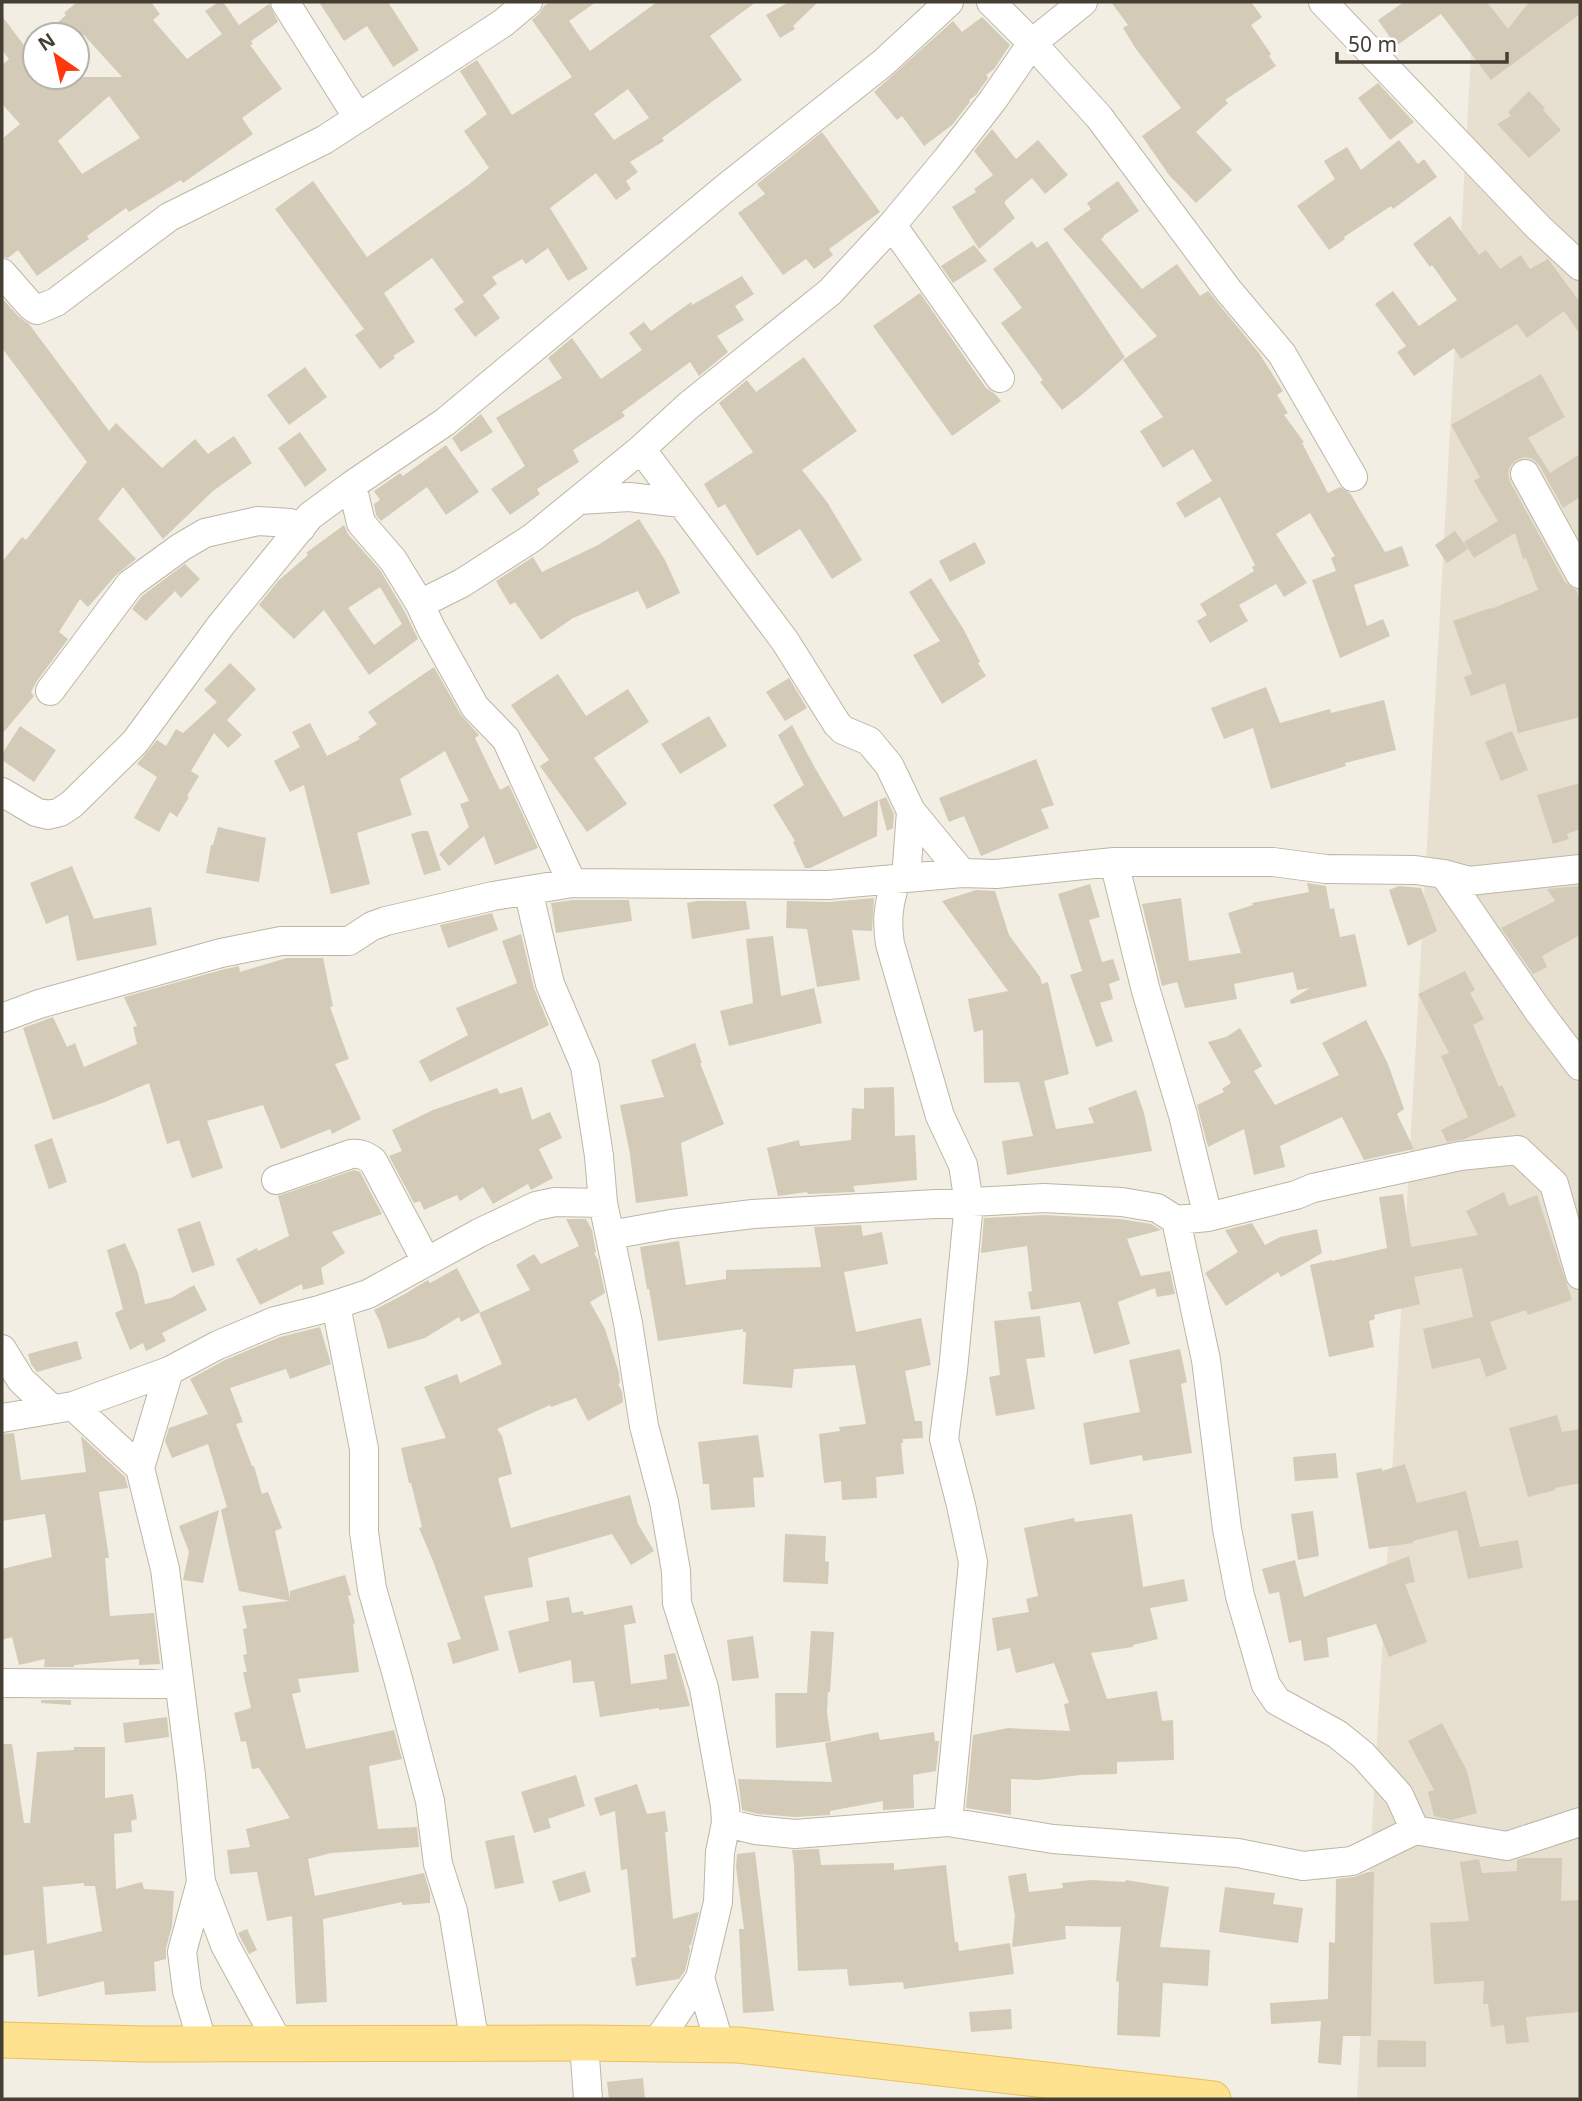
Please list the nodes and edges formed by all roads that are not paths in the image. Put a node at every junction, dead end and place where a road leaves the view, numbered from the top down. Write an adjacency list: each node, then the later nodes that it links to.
1 (285, 2): 8 (street)
2 (528, 2): 8 (street)
3 (949, 2): 16 (street)
4 (992, 2): 7 (street)
5 (1083, 2): 7 (street)
6 (1323, 2): 10 (street)
7 (1032, 43): 9 (street); 15 (street)
8 (358, 118): 11 (street)
9 (892, 225): 12 (street); 13 (street)
10 (1580, 266)
11 (2, 274)
12 (1000, 378)
13 (641, 449): 17 (street); 18 (street)
14 (1525, 474): 21 (street)
15 (1353, 477)
16 (352, 485): 19 (street); 20 (street)
17 (579, 500): 18 (street); 22 (street)
18 (681, 503): 25 (street)
19 (305, 522): 20 (street); 23 (street); 24 (street)
20 (361, 523): 22 (street)
21 (1580, 574)
22 (421, 604): 31 (street)
23 (50, 691)
24 (2, 792)
25 (911, 811): 28 (street); 30 (street)
26 (1114, 862): 28 (street); 29 (street); 38 (street)
27 (1580, 869): 29 (street)
28 (962, 873): 30 (street)
29 (1444, 874): 34 (street)
30 (901, 878): 31 (street); 37 (street)
31 (572, 883): 32 (street)
32 (528, 890): 33 (street); 36 (street)
33 (2, 1018)
34 (1580, 1066)
35 (276, 1180): 41 (street)
36 (603, 1203): 40 (street); 41 (street)
37 (969, 1203): 39 (street); 40 (street); 51 (street)
38 (1208, 1217): 39 (street); 42 (street)
39 (1176, 1220): 54 (street)
40 (610, 1234): 53 (street)
41 (426, 1261): 43 (street)
42 (1580, 1275)
43 (336, 1305): 45 (street); 61 (street)
44 (2, 1349): 46 (street)
45 (169, 1371): 46 (street); 48 (street)
46 (63, 1408): 47 (street); 48 (street)
47 (2, 1418)
48 (140, 1468): 49 (street)
49 (179, 1682): 50 (street); 55 (street)
50 (2, 1683)
51 (948, 1822): 53 (street); 54 (street)
52 (1580, 1822): 54 (street)
53 (726, 1823): 56 (street)
54 (1415, 1830)
55 (201, 1882): 59 (street); 60 (street)
56 (700, 1978): 62 (street); 63 (street)
57 (2, 2040): 59 (main road)
58 (584, 2043): 61 (main road); 62 (main road); 65 (street)
59 (203, 2044): 60 (main road)
60 (279, 2044): 61 (main road)
61 (475, 2044)
62 (655, 2045): 63 (main road)
63 (720, 2045): 64 (main road)
64 (1145, 2095): 66 (main road)
65 (588, 2099)
66 (1213, 2099)

